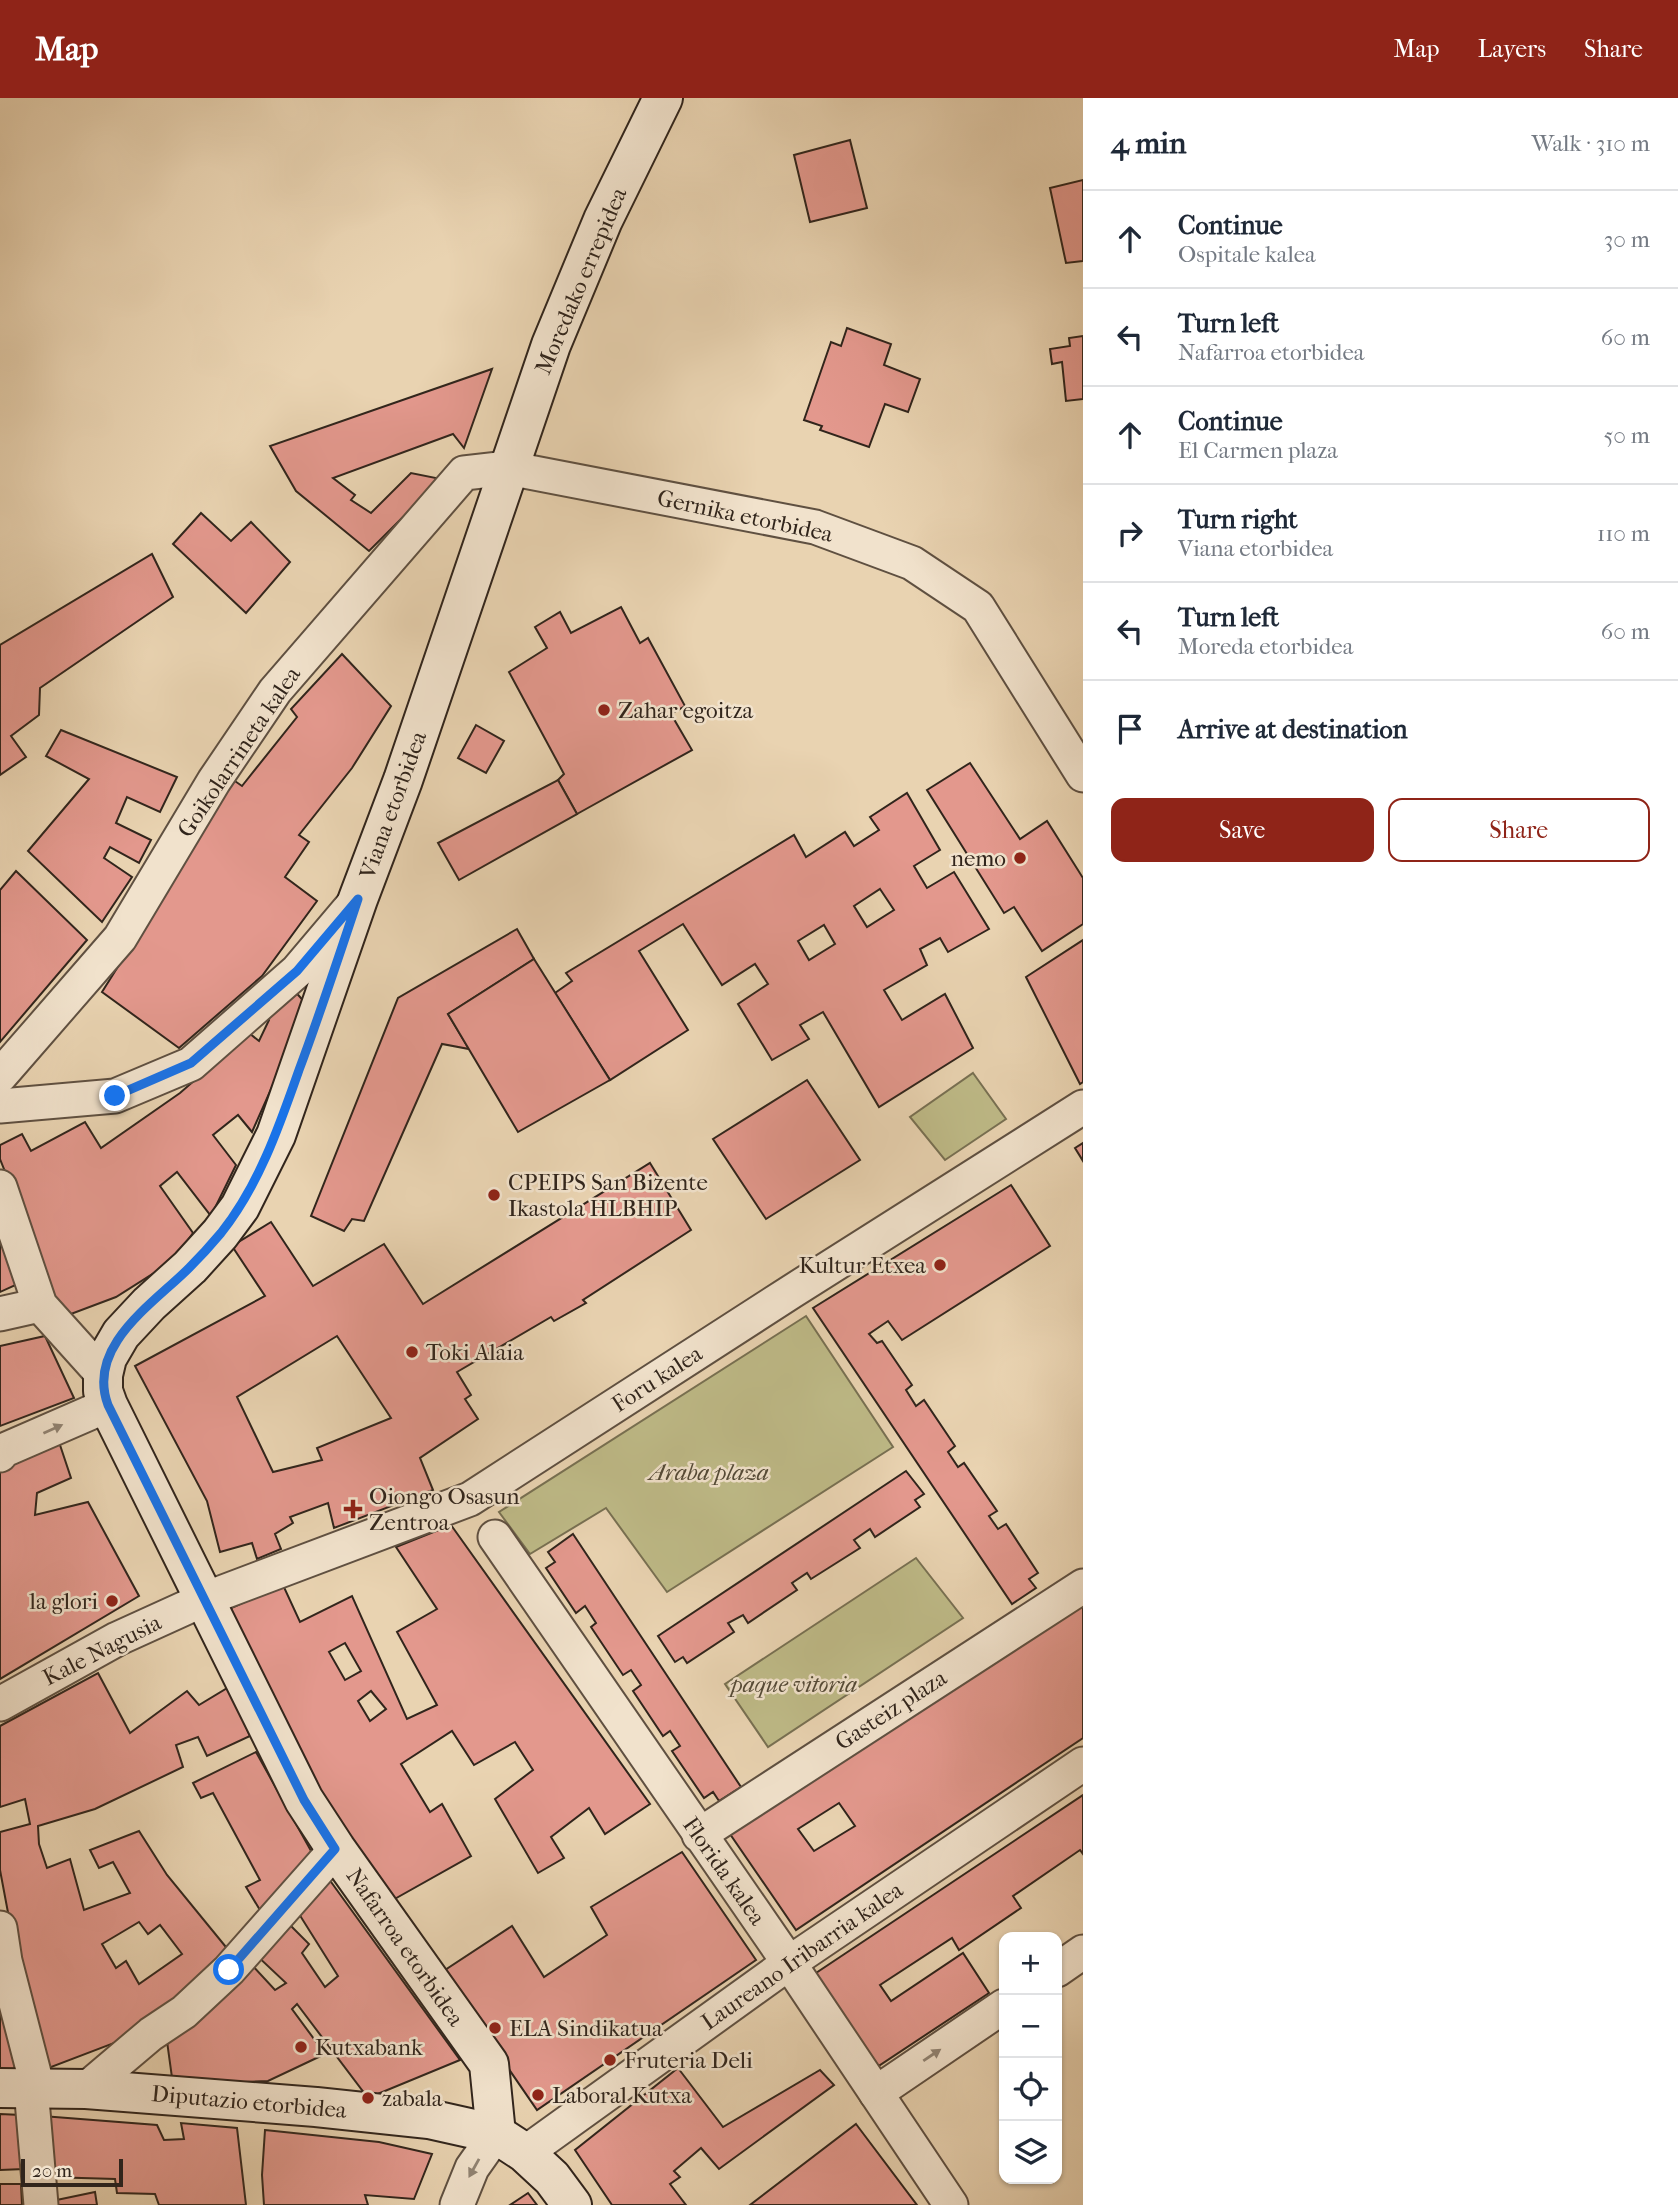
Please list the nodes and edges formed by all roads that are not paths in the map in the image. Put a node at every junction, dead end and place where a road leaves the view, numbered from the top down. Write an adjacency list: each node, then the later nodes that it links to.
1 (663, 98): 2 (street, Moredako errepidea)
2 (508, 468): 3 (street, Gernika etorbidea); 4 (street, Viana etorbidea); 5 (street, Goikolarrineta kalea)
3 (1083, 775)
4 (358, 899): 6 (street); 11 (street, Viana etorbidea)
5 (0, 1076)
6 (0, 1106)
7 (1083, 1107): 15 (street, Foru kalea)
8 (0, 1188): 9 (street)
9 (40, 1305): 10 (street); 11 (street)
10 (0, 1314)
11 (105, 1390): 12 (street, one-way to 11); 15 (street, Nafarroa etorbidea)
12 (0, 1455)
13 (495, 1537): 18 (street, Florida kalea)
14 (1083, 1586): 18 (street, Gasteiz plaza)
15 (205, 1599): 16 (street, Kale Nagusia); 19 (street, Nafarroa etorbidea)
16 (0, 1704)
17 (1083, 1764): 23 (street, Laureano Iribarria kalea)
18 (699, 1835): 23 (street, Florida kalea)
19 (335, 1849): 27 (street); 29 (street, Nafarroa etorbidea)
20 (0, 1928): 22 (street)
21 (1083, 1952): 24 (street)
22 (3, 1961): 26 (street)
23 (789, 1963): 28 (street, Florida kalea); 29 (street, Laureano Iribarria kalea)
24 (1062, 1967)
25 (999, 2009): 28 (street, one-way to 25)
26 (15, 2088): 27 (street, Diputazio etorbidea); 30 (street)
27 (86, 2089): 29 (street, Diputazio etorbidea)
28 (876, 2093): 33 (street, Florida kalea)
29 (510, 2143): 31 (street, Laureano Iribarria kalea, one-way to 31); 32 (street)
30 (41, 2205)
31 (457, 2205)
32 (572, 2205)
33 (951, 2205)

